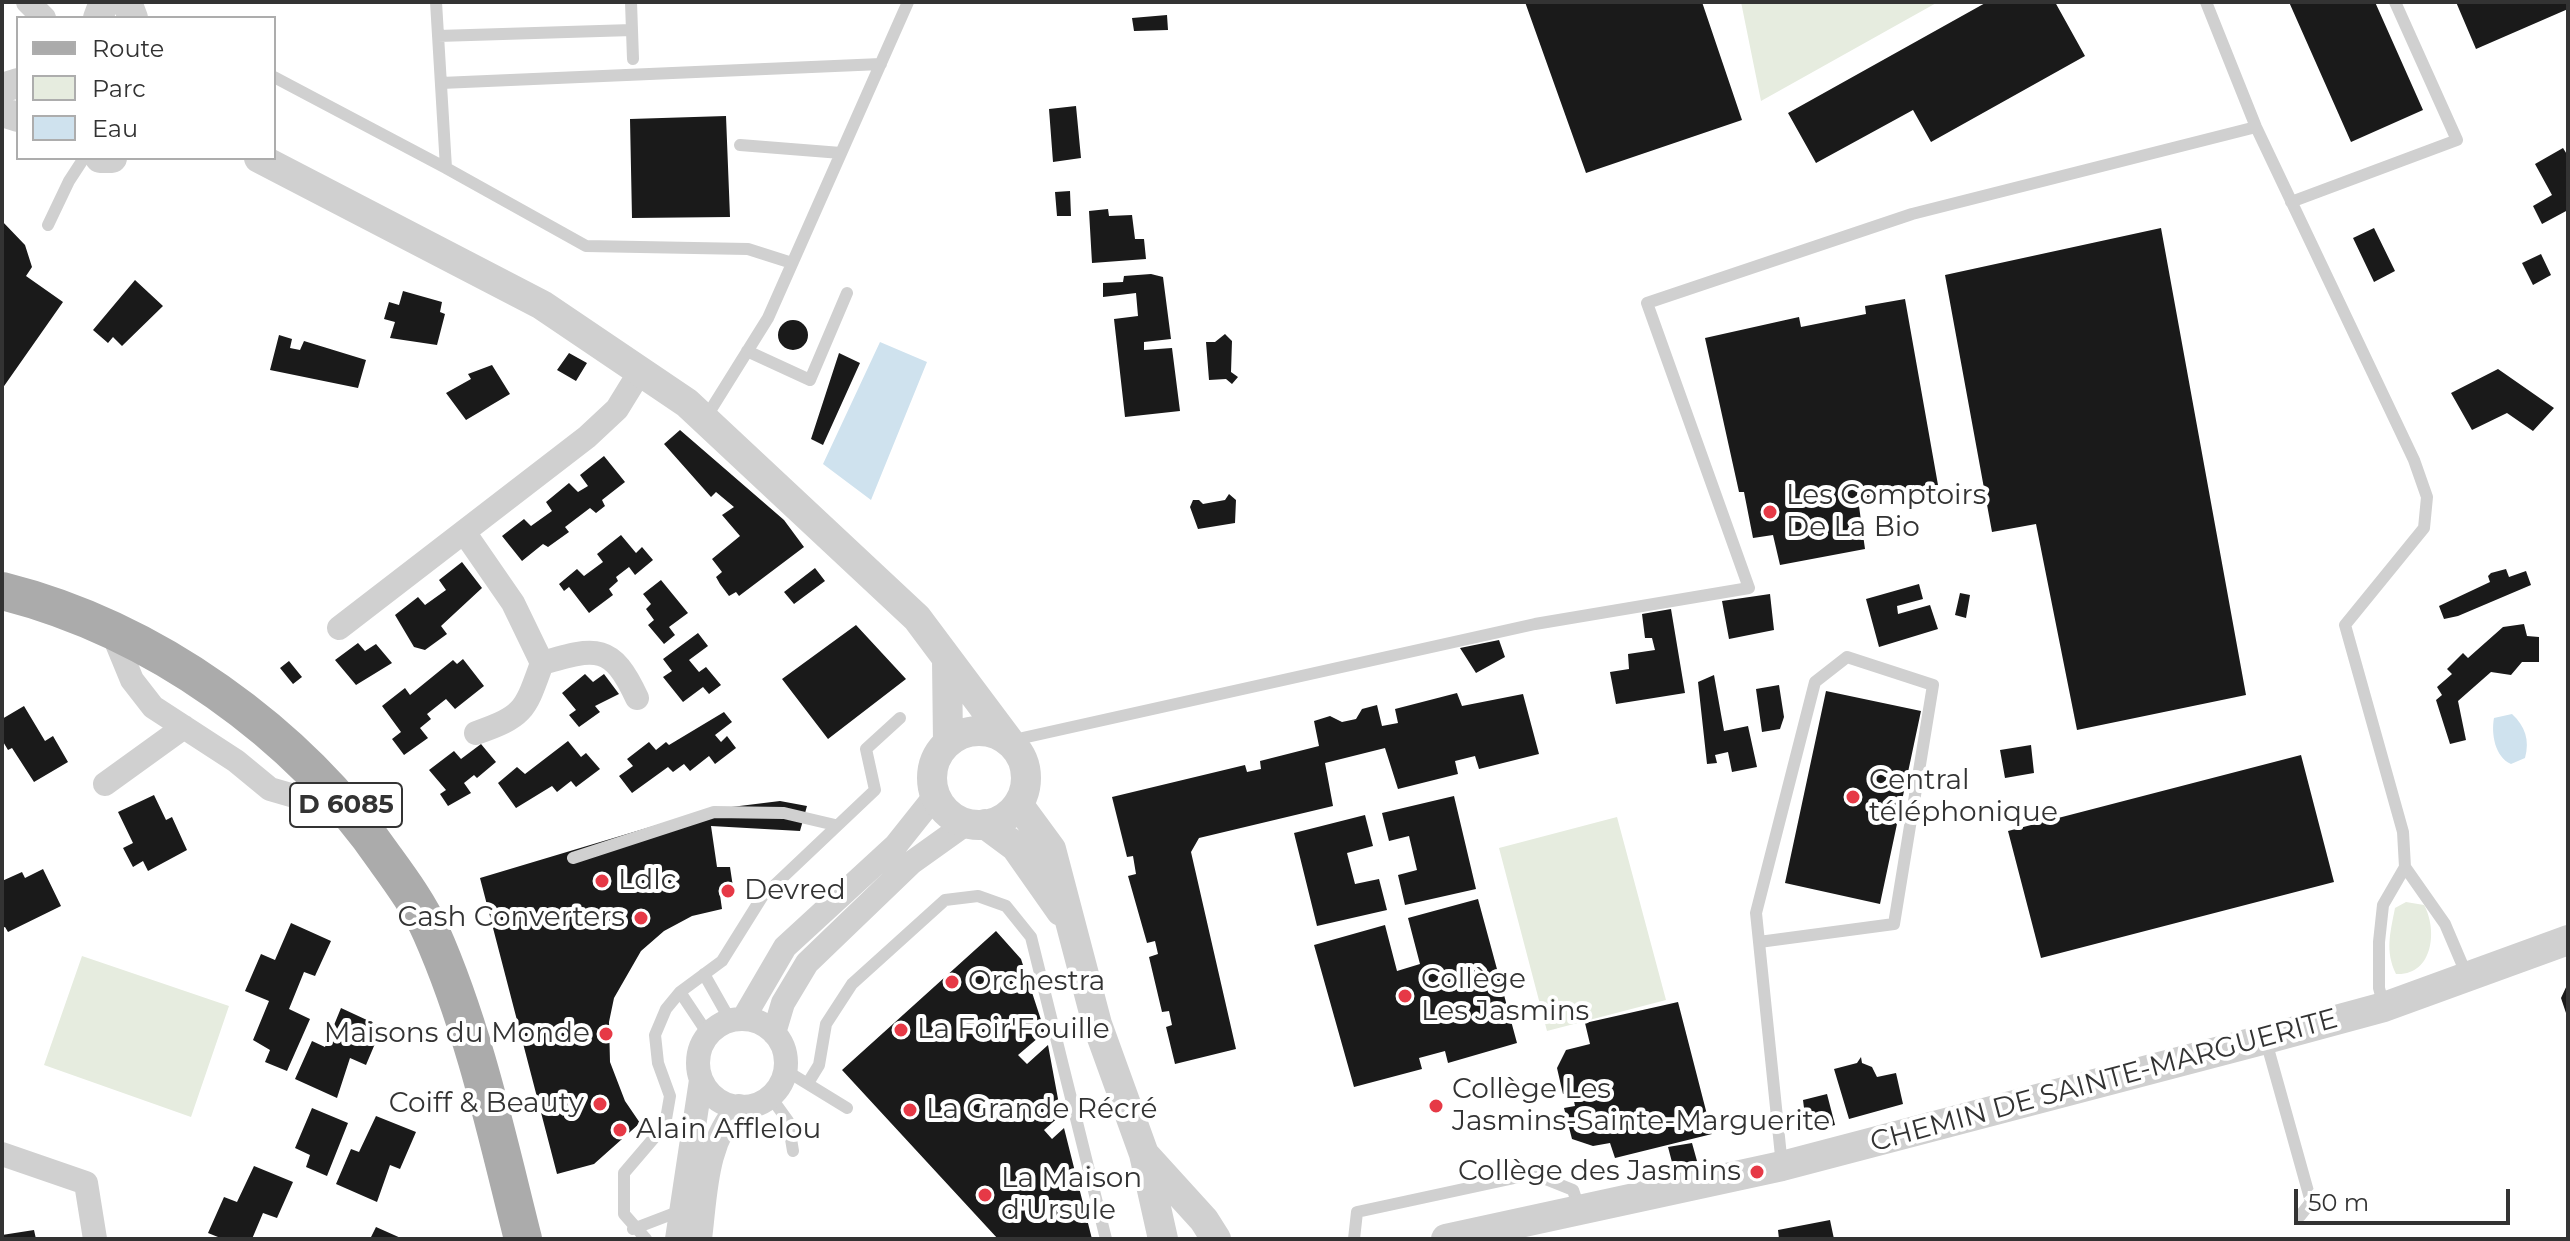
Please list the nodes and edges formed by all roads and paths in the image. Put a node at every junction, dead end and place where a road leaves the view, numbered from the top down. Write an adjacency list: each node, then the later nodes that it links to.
1 (436, 2): 7 (lane)
2 (631, 2): 6 (lane)
3 (908, 2): 9 (lane)
4 (2206, 2): 12 (lane)
5 (2395, 2): 18 (lane)
6 (632, 30): 7 (lane); 8 (lane)
7 (438, 36): 11 (lane)
8 (633, 59)
9 (881, 64): 11 (lane); 14 (lane)
10 (276, 78): 17 (lane)
11 (441, 83): 17 (lane)
12 (2256, 127): 18 (lane); 35 (lane)
13 (740, 145): 14 (lane)
14 (841, 153): 20 (lane)
15 (83, 160): 19 (lane)
16 (263, 160): 23 (street)
17 (446, 168): 20 (lane)
18 (2291, 202): 44 (lane)
19 (48, 225)
20 (792, 263): 22 (lane)
21 (847, 293): 22 (lane)
22 (747, 351): 24 (lane)
23 (641, 370): 24 (street); 25 (street)
24 (705, 419): 29 (street)
25 (464, 532): 27 (street); 30 (street)
26 (2, 591): 28 (main road, D 6085)
27 (339, 628)
28 (113, 634): 33 (street); 40 (main road, D 6085)
29 (947, 660): 35 (street); 36 (street)
30 (542, 663): 31 (street); 34 (street)
31 (637, 698)
32 (900, 718): 42 (lane)
33 (184, 727): 37 (street); 40 (street)
34 (476, 733)
35 (1009, 741): 36 (street); 39 (street)
36 (948, 742): 38 (street)
37 (105, 784)
38 (935, 796): 41 (street); 52 (street)
39 (1018, 804): 41 (street); 45 (street)
40 (354, 813): 66 (main road, D 6085)
41 (976, 824): 45 (street); 53 (street)
42 (835, 825): 43 (lane); 48 (lane)
43 (573, 858)
44 (2405, 867): 49 (lane); 51 (lane)
45 (1069, 923): 64 (street)
46 (2568, 940): 49 (street, CHEMIN DE SAINTE-MARGUERITE)
47 (1759, 942): 47 (lane); 65 (lane)
48 (704, 974): 50 (lane); 52 (lane)
49 (2468, 978): 51 (street, CHEMIN DE SAINTE-MARGUERITE)
50 (680, 992): 54 (lane); 70 (lane)
51 (2384, 1007): 55 (street, CHEMIN DE SAINTE-MARGUERITE)
52 (737, 1020): 53 (street); 54 (street)
53 (774, 1033): 56 (street)
54 (708, 1034): 57 (street)
55 (2266, 1039): 65 (street, CHEMIN DE SAINTE-MARGUERITE); 69 (lane)
56 (785, 1070): 58 (lane); 59 (street)
57 (701, 1080): 60 (street); 67 (street)
58 (808, 1083): 61 (lane); 77 (lane)
59 (770, 1096): 60 (street); 62 (lane)
60 (739, 1106): 76 (street)
61 (847, 1108)
62 (793, 1151)
63 (2, 1154): 71 (street)
64 (1144, 1154): 78 (street); 79 (street)
65 (1782, 1166): 68 (street, CHEMIN DE SAINTE-MARGUERITE)
66 (507, 1177): 72 (main road, D 6085); 73 (main road, D 6085)
67 (680, 1211): 70 (lane); 75 (street)
68 (1580, 1211): 80 (lane); 81 (street, CHEMIN DE SAINTE-MARGUERITE)
69 (2300, 1216)
70 (633, 1229): 74 (lane)
71 (95, 1239)
72 (523, 1239)
73 (539, 1239)
74 (646, 1239)
75 (677, 1239)
76 (700, 1239)
77 (1106, 1239)
78 (1163, 1239)
79 (1216, 1239)
80 (1354, 1239)
81 (1446, 1239)

